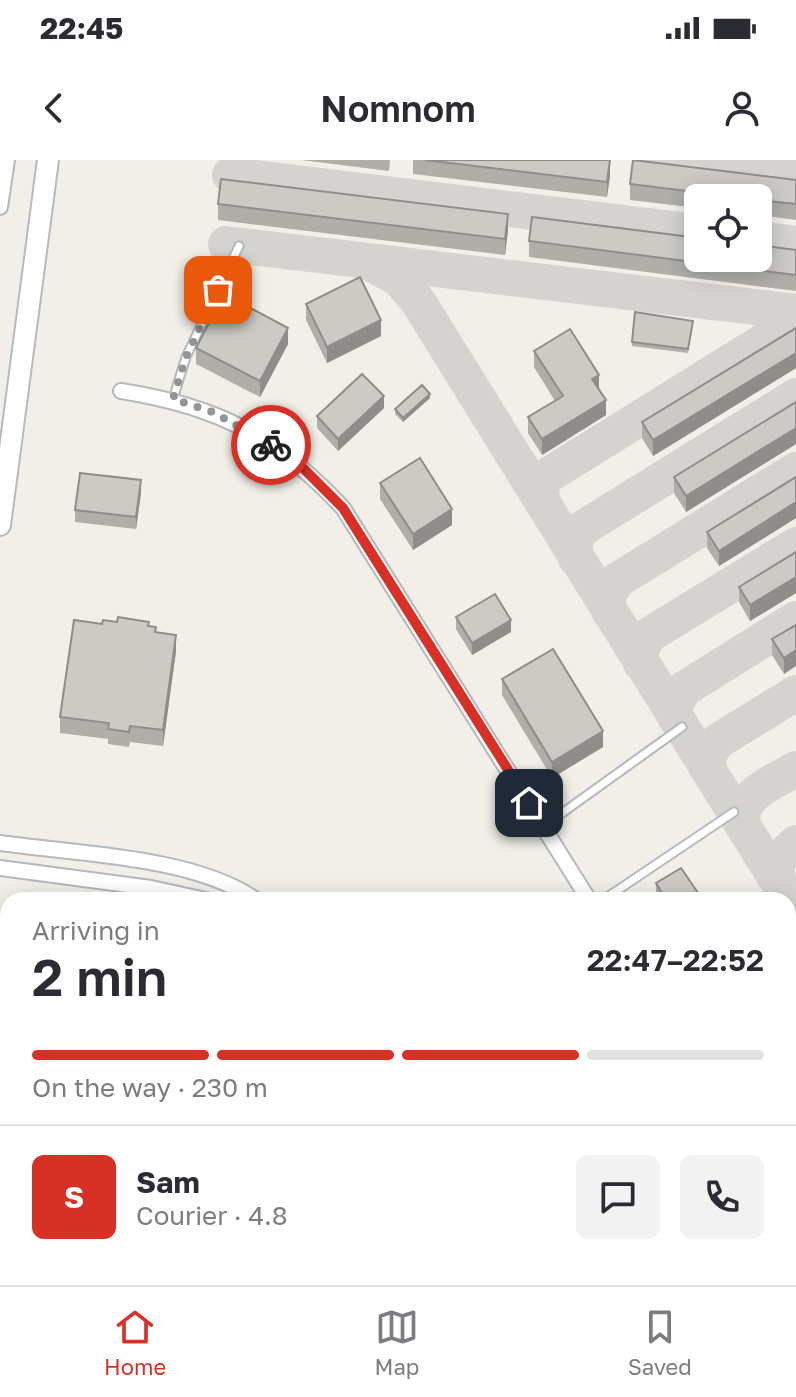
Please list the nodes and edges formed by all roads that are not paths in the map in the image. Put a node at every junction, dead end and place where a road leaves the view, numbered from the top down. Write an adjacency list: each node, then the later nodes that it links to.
1 (7, 160): 3 (street)
2 (48, 160): 7 (main road)
3 (0, 207)
4 (239, 246): 6 (lane)
5 (121, 391): 6 (street)
6 (173, 399): 10 (street)
7 (0, 525)
8 (682, 727): 10 (lane)
9 (734, 812): 16 (lane)
10 (543, 826): 15 (street)
11 (0, 843): 14 (street)
12 (0, 868): 13 (street)
13 (169, 892)
14 (241, 892)
15 (584, 892)
16 (615, 892)

